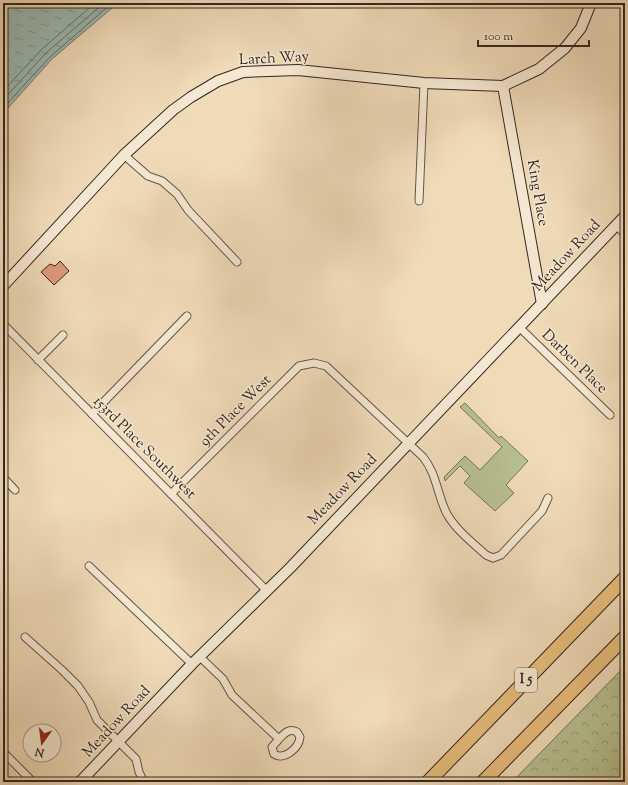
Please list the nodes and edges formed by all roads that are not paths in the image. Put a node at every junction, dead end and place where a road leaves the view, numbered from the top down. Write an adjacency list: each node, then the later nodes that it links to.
1 (591, 3): 3 (street, Larch Way)
2 (424, 83): 3 (street, Larch Way); 4 (street, Larch Way); 5 (street)
3 (503, 86): 11 (street, King Place)
4 (124, 155): 9 (street); 10 (street, Larch Way)
5 (419, 201)
6 (625, 216): 7 (street, Meadow Road)
7 (616, 225): 8 (street); 11 (street, Meadow Road)
8 (625, 234)
9 (237, 262)
10 (3, 286)
11 (542, 304): 14 (street, Meadow Road)
12 (187, 316): 17 (street)
13 (3, 324): 16 (street, 153rd Place Southwest)
14 (520, 328): 18 (street, Darben Place); 19 (street, Meadow Road)
15 (62, 335): 16 (street)
16 (38, 360): 17 (street, 153rd Place Southwest)
17 (92, 414): 22 (street, 153rd Place Southwest)
18 (610, 415)
19 (409, 443): 22 (street, 9th Place West); 23 (street); 26 (street, Meadow Road)
20 (3, 477): 21 (street)
21 (15, 490)
22 (171, 494): 26 (street, 153rd Place Southwest)
23 (548, 498)
24 (89, 566): 29 (street)
25 (625, 578): 36 (highway, I 5)
26 (267, 591): 29 (street, Meadow Road)
27 (25, 637): 31 (street)
28 (625, 637): 37 (highway)
29 (196, 660): 30 (street); 31 (street, Meadow Road)
30 (279, 739)
31 (120, 741): 34 (street, Meadow Road); 35 (street)
32 (3, 752): 33 (street)
33 (33, 782)
34 (80, 782)
35 (144, 782)
36 (428, 782)
37 (483, 782)

